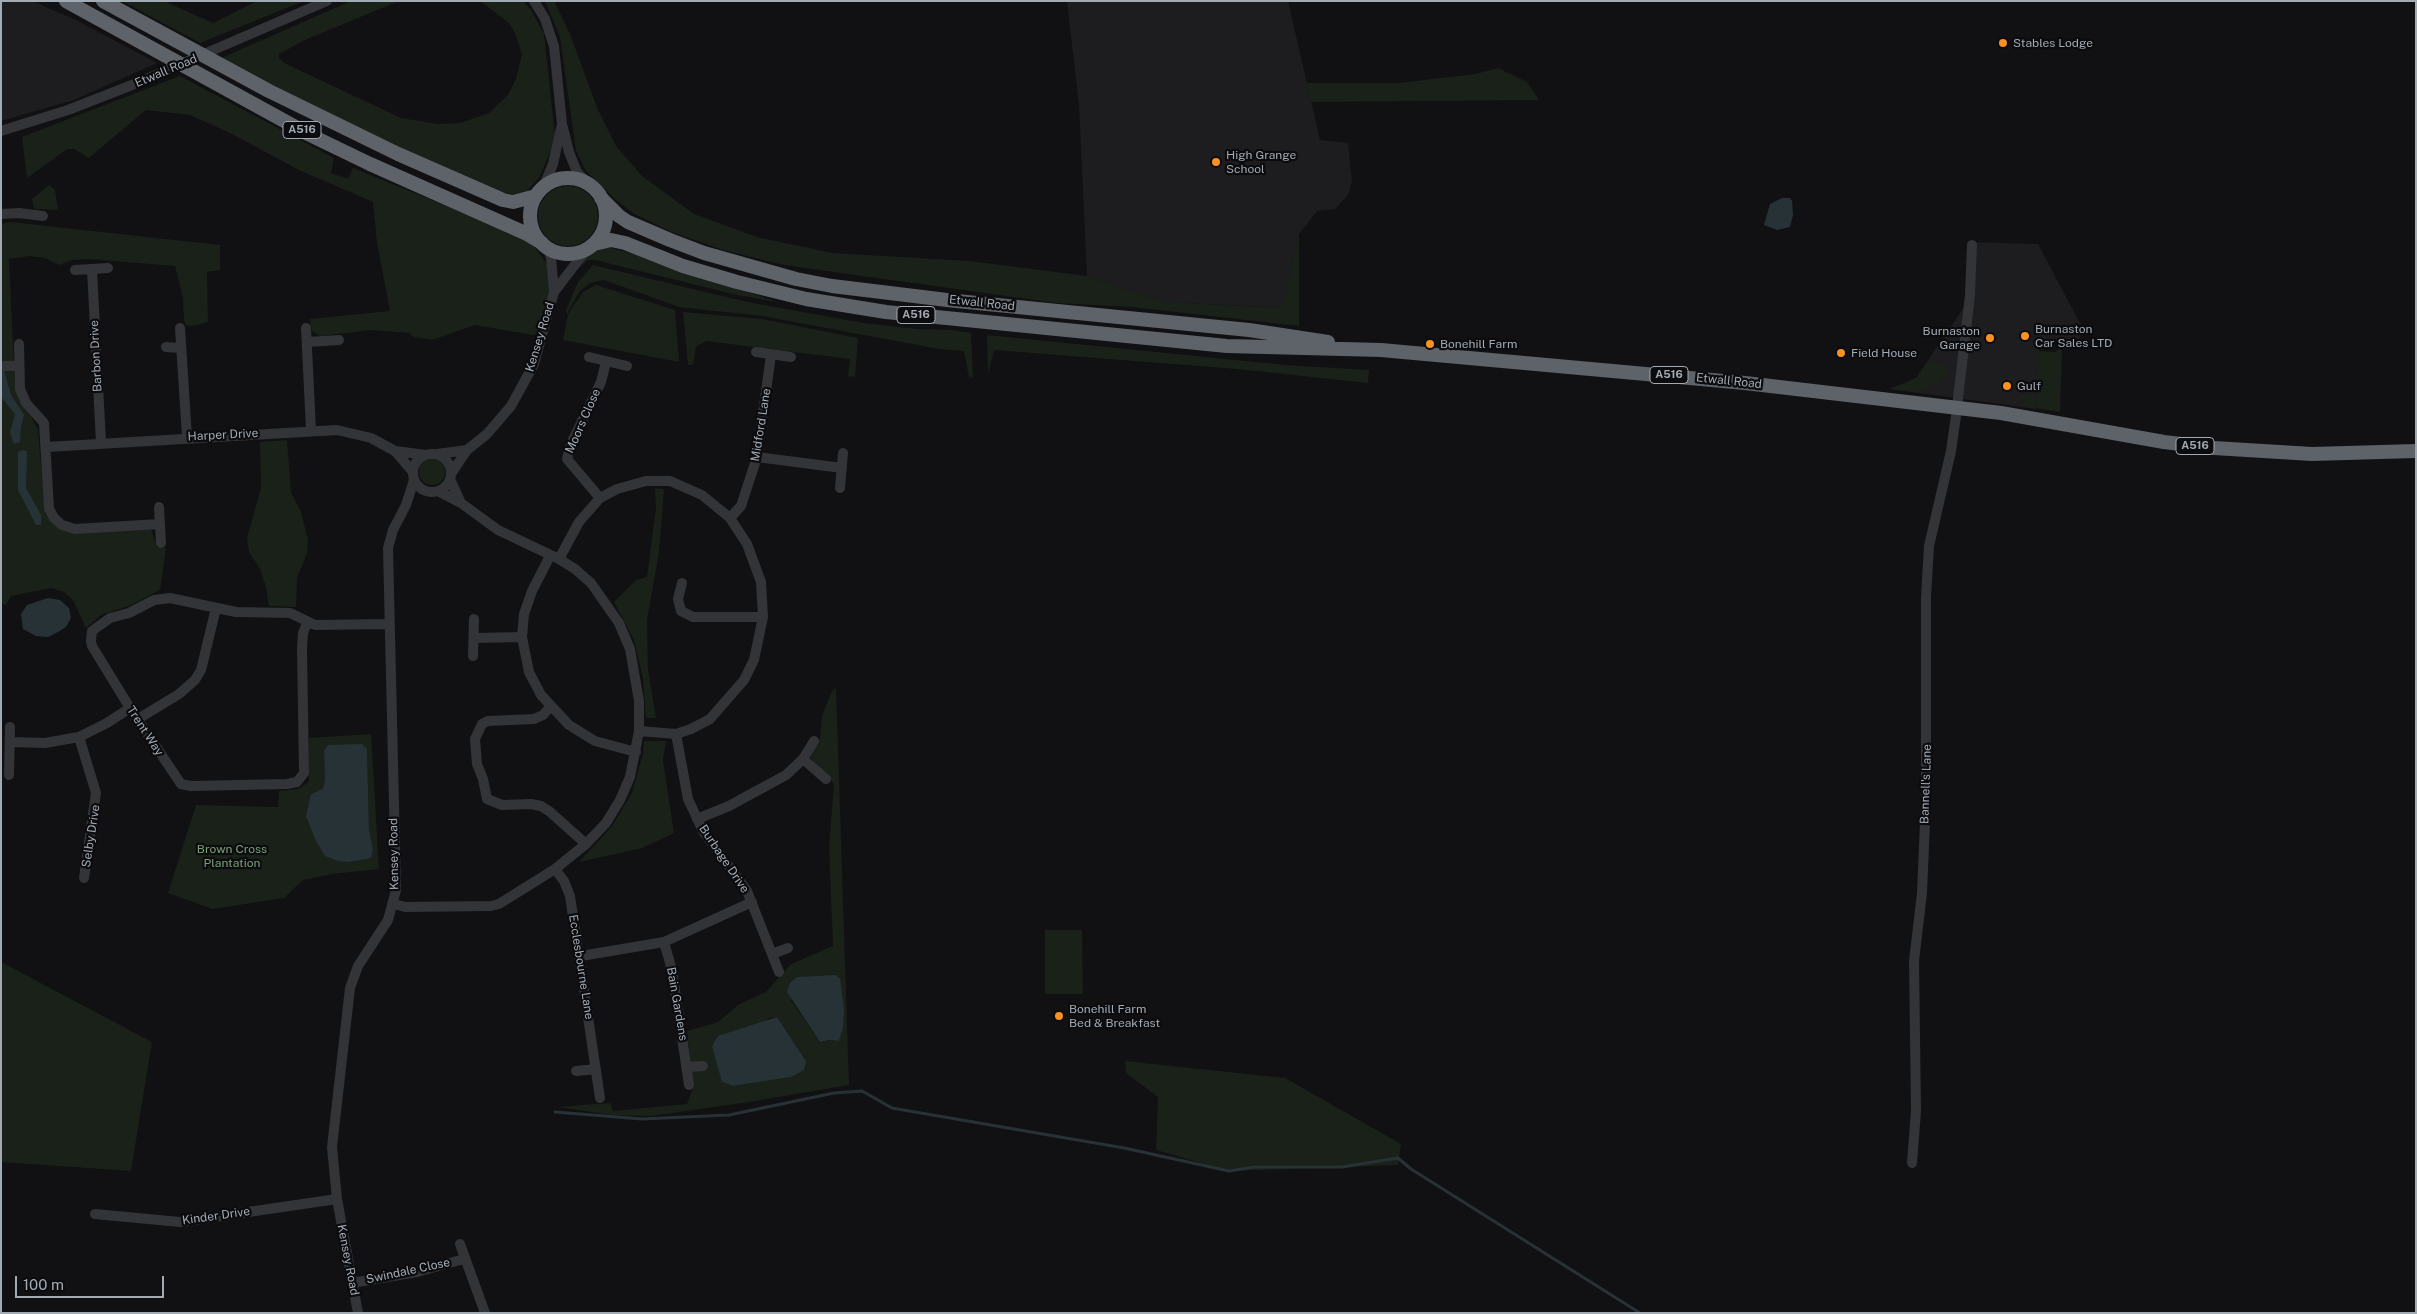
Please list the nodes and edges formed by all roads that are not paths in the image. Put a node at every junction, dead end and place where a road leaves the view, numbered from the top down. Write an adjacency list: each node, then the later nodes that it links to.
1 (103, 1): 8 (highway, A516)
2 (327, 1): 6 (street, Etwall Road)
3 (534, 1): 5 (street)
4 (66, 2): 12 (highway, A516)
5 (562, 124): 7 (street); 8 (street)
6 (1, 131)
7 (588, 184): 8 (highway); 9 (highway)
8 (540, 192): 12 (highway)
9 (601, 198): 14 (highway); 26 (highway, Etwall Road / A516)
10 (1, 214): 11 (street)
11 (43, 216)
12 (544, 245): 14 (highway); 18 (street, Kensey Road)
13 (1972, 245): 35 (street, Bannell's Lane)
14 (591, 246): 18 (street, Kensey Road); 26 (highway, Etwall Road / A516)
15 (108, 268): 17 (street)
16 (75, 270): 17 (street)
17 (92, 270): 38 (street, Barbon Drive)
18 (554, 292): 40 (street, Kensey Road)
19 (180, 328): 25 (street)
20 (306, 328): 22 (street)
21 (339, 340): 22 (street)
22 (307, 342): 36 (street)
23 (18, 344): 33 (street)
24 (166, 347): 25 (street)
25 (180, 348): 37 (street)
26 (1381, 350): 35 (highway, Etwall Road / A516)
27 (756, 352): 28 (street)
28 (771, 355): 30 (street); 46 (street, Midford Lane)
29 (589, 357): 31 (street)
30 (791, 358)
31 (606, 362): 34 (street); 52 (street, Moors Close)
32 (5, 366): 33 (street)
33 (19, 366): 39 (street)
34 (627, 366)
35 (1957, 407): 42 (highway, A516); 99 (street, Bannell's Lane)
36 (311, 430): 37 (street, Harper Drive); 41 (street, Harper Drive)
37 (187, 437): 38 (street, Harper Drive)
38 (101, 442): 39 (street, Harper Drive)
39 (47, 447): 57 (street)
40 (467, 450): 44 (street); 49 (street, Kensey Road)
41 (395, 451): 45 (street, Harper Drive); 48 (street, Harper Drive)
42 (2416, 452)
43 (843, 453): 47 (street)
44 (438, 454): 45 (street); 49 (street)
45 (426, 455): 48 (street)
46 (758, 457): 47 (street); 56 (street, Midford Lane)
47 (842, 468): 50 (street)
48 (413, 476): 51 (street); 54 (street, Kensey Road)
49 (451, 477): 51 (street); 53 (street)
50 (840, 488)
51 (435, 491): 53 (street); 54 (street)
52 (600, 498): 56 (street); 59 (street)
53 (461, 503): 59 (street)
54 (406, 505): 65 (street, Kensey Road)
55 (159, 507): 57 (street)
56 (730, 518): 62 (street)
57 (160, 524): 58 (street)
58 (161, 543)
59 (555, 558): 67 (street); 73 (street)
60 (682, 583): 62 (street)
61 (216, 608): 64 (street, Trent Way); 70 (street, Trent Way); 71 (street)
62 (763, 617): 74 (street)
63 (474, 619): 66 (street)
64 (307, 623): 65 (street, Trent Way); 71 (street, Trent Way)
65 (389, 624): 87 (street, Kensey Road)
66 (474, 638): 67 (street); 68 (street)
67 (522, 638): 69 (street)
68 (473, 656)
69 (550, 707): 78 (street); 83 (street)
70 (130, 708): 71 (street, Trent Way); 75 (street)
71 (138, 719)
72 (10, 727): 77 (street)
73 (639, 731): 74 (street); 78 (street)
74 (676, 734): 82 (street, Burbage Drive)
75 (79, 737): 77 (street); 85 (street, Selby Drive)
76 (814, 741): 79 (street)
77 (10, 742): 80 (street)
78 (636, 752): 83 (street)
79 (803, 759): 81 (street); 82 (street)
80 (8, 775)
81 (826, 779)
82 (697, 819): 86 (street, Burbage Drive)
83 (586, 844): 84 (street)
84 (556, 868): 87 (street); 91 (street, Ecclesbourne Lane)
85 (84, 878)
86 (752, 902): 88 (street); 90 (street, Burbage Drive)
87 (394, 904): 100 (street, Kensey Road)
88 (664, 942): 91 (street); 94 (street, Bain Gardens)
89 (788, 948): 90 (street)
90 (772, 954): 92 (street, Burbage Drive)
91 (581, 956): 95 (street, Ecclesbourne Lane)
92 (779, 972)
93 (703, 1066): 94 (street)
94 (688, 1067): 97 (street, Bain Gardens)
95 (596, 1069): 96 (street); 98 (street, Ecclesbourne Lane)
96 (576, 1071)
97 (689, 1085)
98 (600, 1098)
99 (1912, 1163)
100 (336, 1199): 101 (street, Kinder Drive); 104 (street, Kensey Road)
101 (95, 1214)
102 (460, 1244): 103 (street, Swindale Close)
103 (464, 1259): 104 (street, Swindale Close); 106 (street, Swindale Close)
104 (352, 1283): 105 (street, Kensey Road)
105 (358, 1313)
106 (484, 1313)

